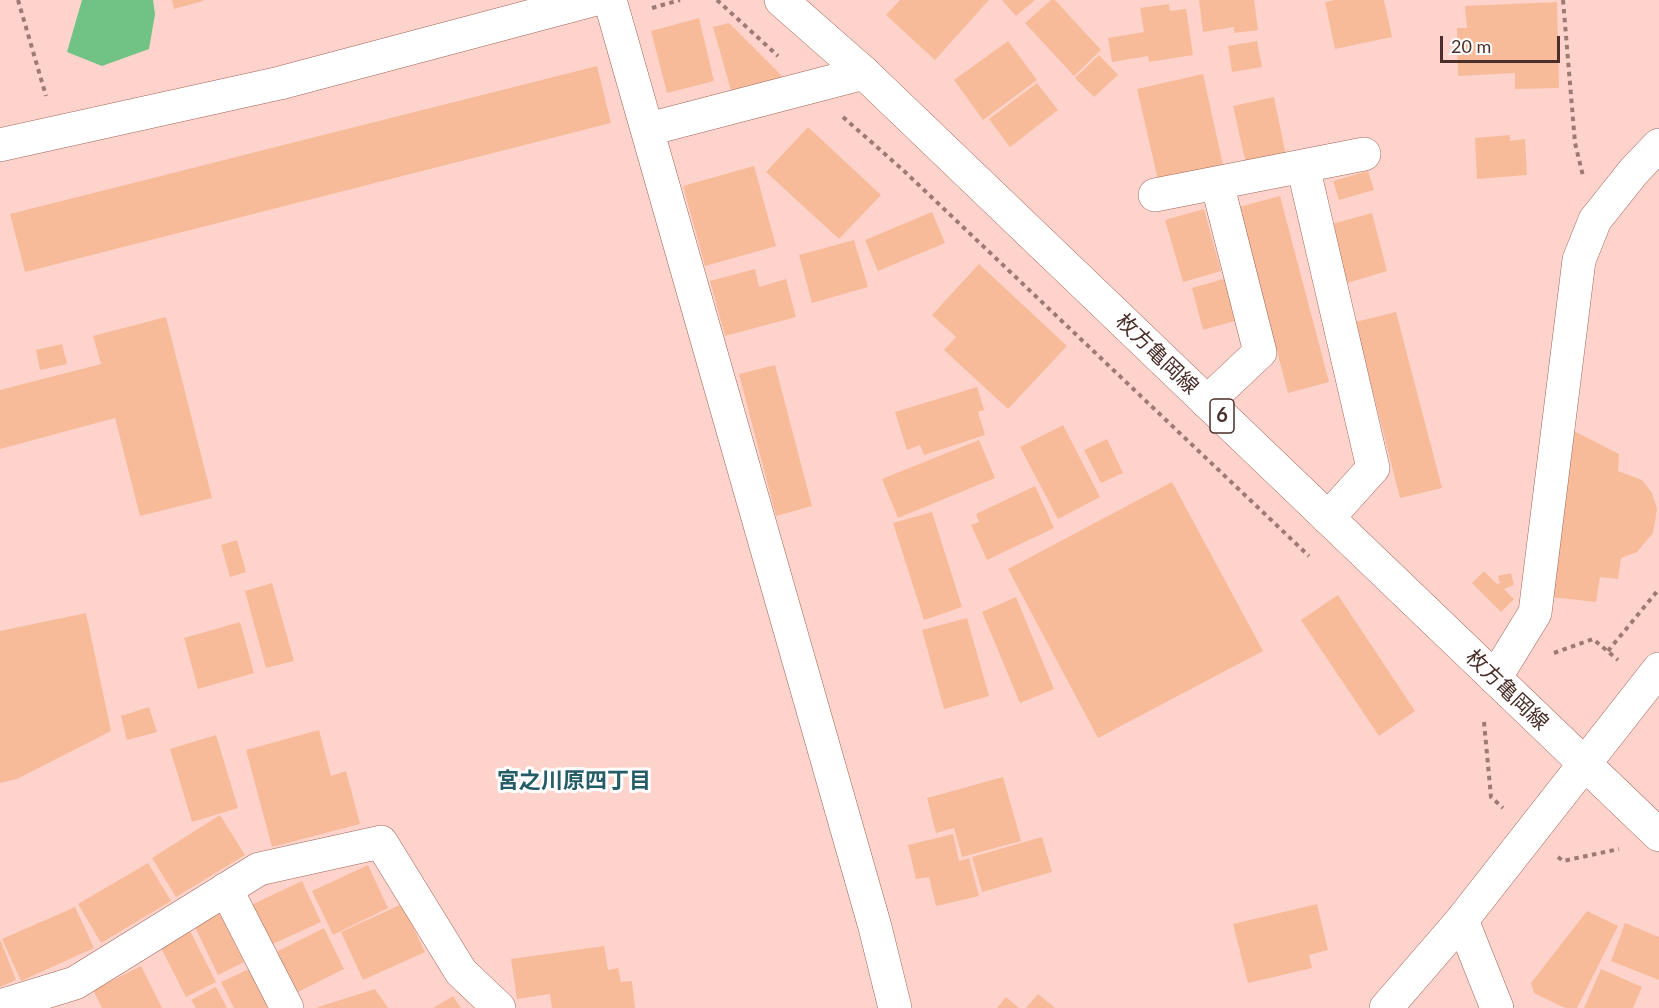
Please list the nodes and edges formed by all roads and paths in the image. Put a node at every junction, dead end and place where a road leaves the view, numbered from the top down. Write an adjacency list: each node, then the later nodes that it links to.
1 (592, 0): 9 (street)
2 (610, 0): 8 (street)
3 (717, 0): 7 (path)
4 (781, 0): 6 (street, 枚方亀岡線 / 6)
5 (1563, 0): 15 (path)
6 (864, 73): 7 (street); 16 (street, 枚方亀岡線 / 6)
7 (810, 87): 8 (street); 18 (path)
8 (649, 129): 34 (street)
9 (0, 145)
10 (1659, 145): 15 (street)
11 (1364, 154): 12 (street)
12 (1303, 165): 13 (street); 17 (street)
13 (1217, 183): 14 (street); 16 (street)
14 (1155, 195)
15 (1595, 220): 22 (street)
16 (1207, 402): 17 (street, 枚方亀岡線 / 6)
17 (1328, 518): 22 (street, 枚方亀岡線 / 6)
18 (1314, 561)
19 (1659, 589): 20 (path)
20 (1608, 651)
21 (1659, 669): 24 (street)
22 (1495, 678): 24 (street, 枚方亀岡線 / 6)
23 (1477, 716): 25 (path)
24 (1584, 764): 26 (street, 枚方亀岡線 / 6); 30 (street)
25 (1491, 797)
26 (1659, 835)
27 (1617, 851): 28 (path)
28 (1563, 861)
29 (226, 889): 31 (street); 32 (street); 33 (street)
30 (1462, 920): 35 (street); 36 (street)
31 (0, 1006)
32 (287, 1008)
33 (499, 1008)
34 (895, 1008)
35 (1386, 1008)
36 (1497, 1008)

